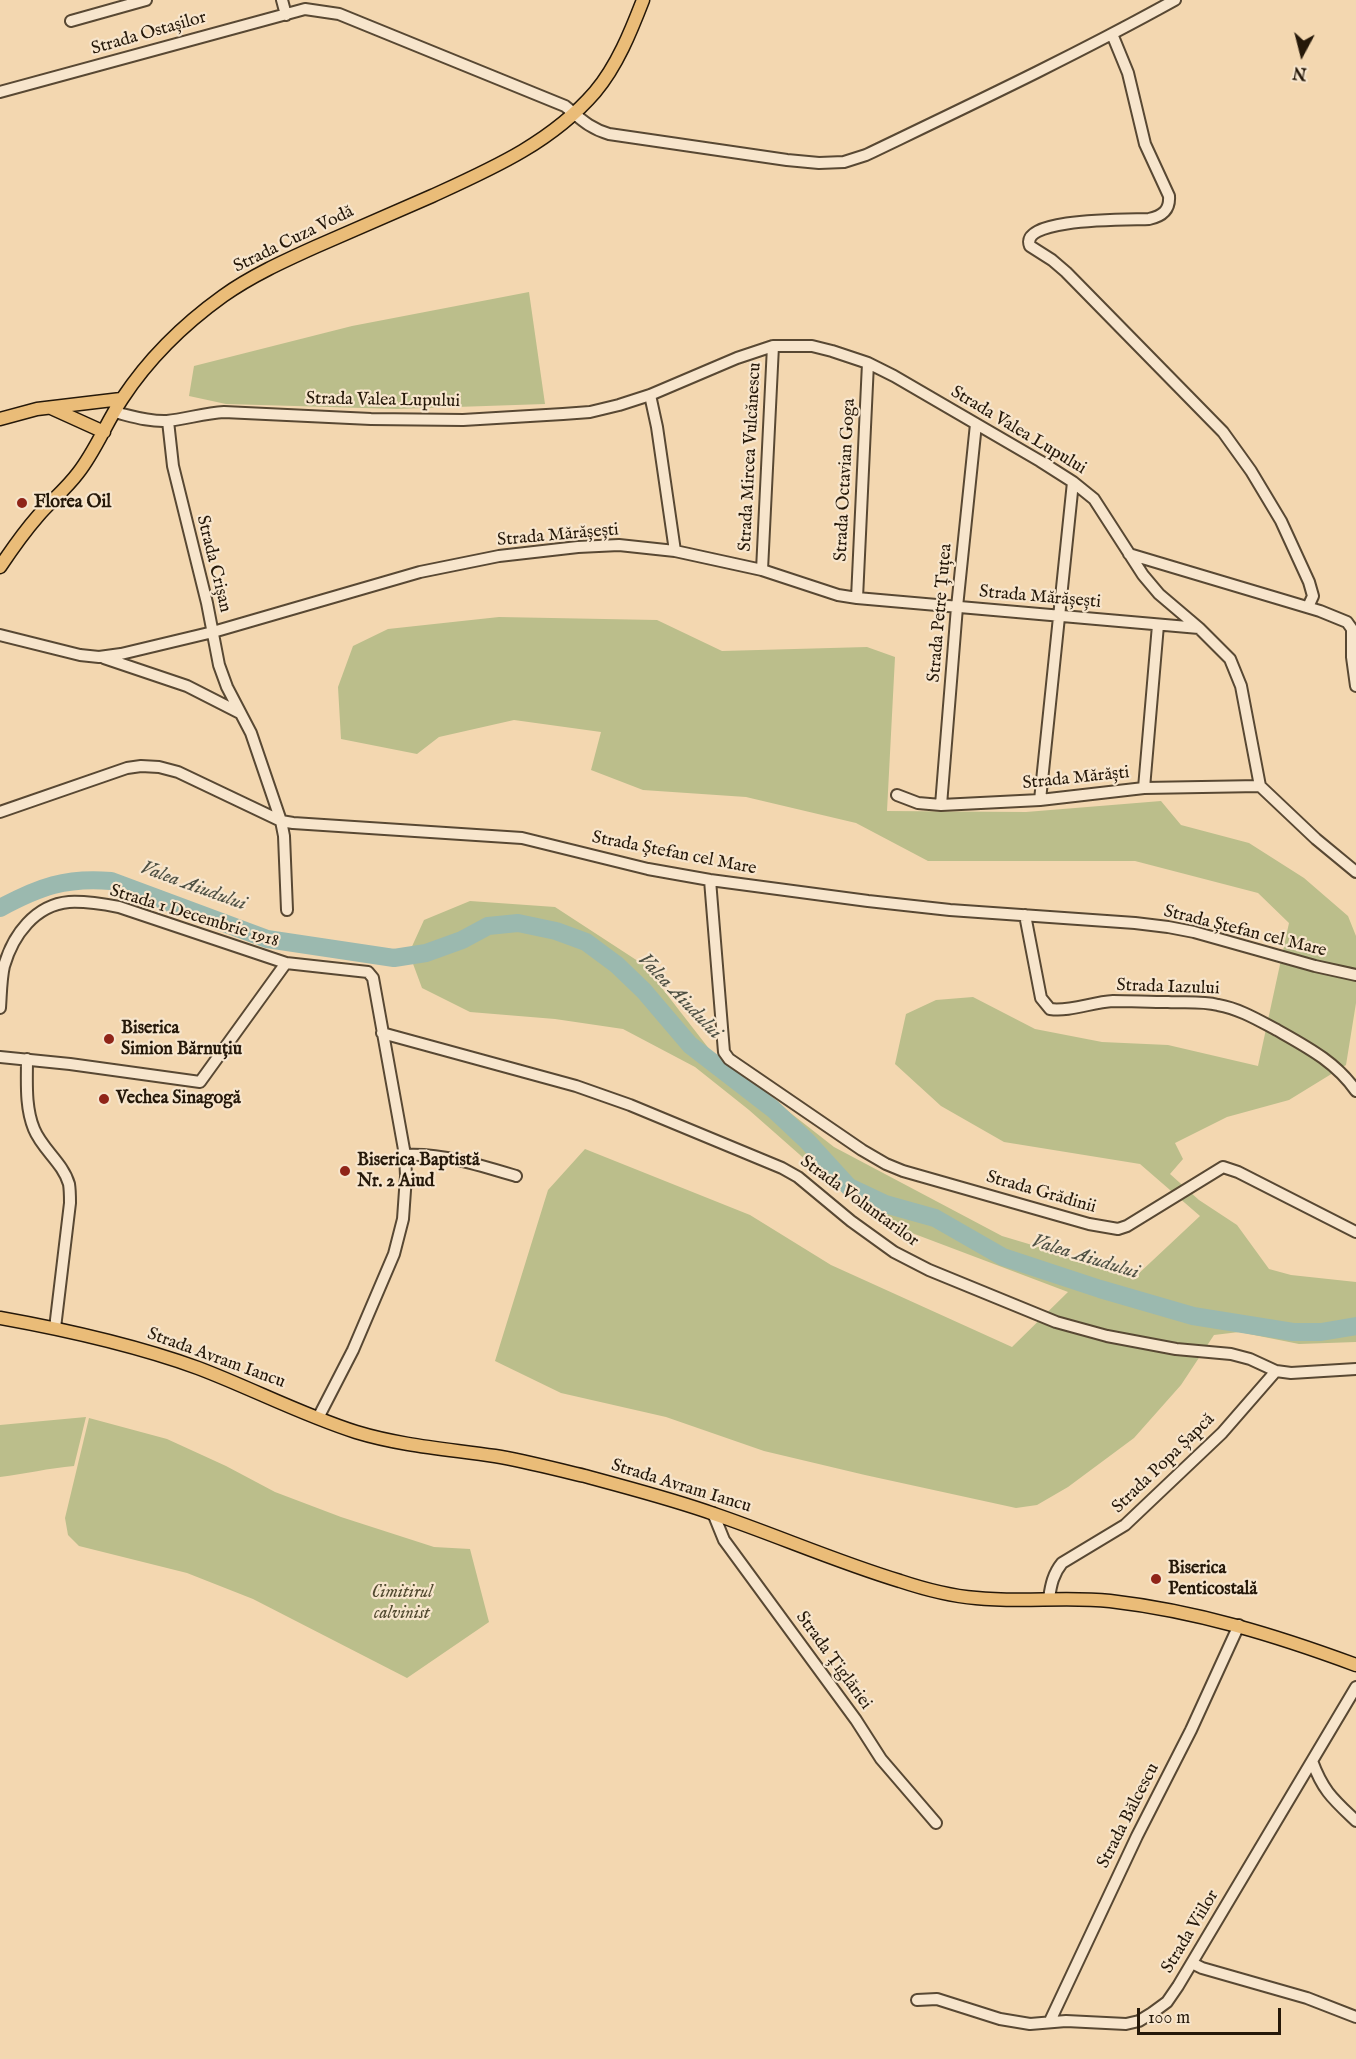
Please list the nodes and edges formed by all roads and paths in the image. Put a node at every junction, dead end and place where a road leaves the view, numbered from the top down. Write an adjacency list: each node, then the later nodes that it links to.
1 (146, 0): 6 (street)
2 (282, 0): 5 (street)
3 (643, 0): 9 (main road, Strada Cuza Vodă)
4 (1175, 0): 7 (street, Strada Ostașilor)
5 (286, 15): 8 (street, Strada Ostașilor); 9 (street, Strada Ostașilor)
6 (71, 21)
7 (1112, 34): 9 (street, Strada Ostașilor); 27 (street)
8 (0, 92)
9 (574, 113): 13 (main road, Strada Cuza Vodă)
10 (773, 346): 11 (street, Strada Valea Lupului); 12 (street, Strada Valea Lupului); 24 (street, Strada Mircea Vulcănescu)
11 (868, 363): 18 (street, Strada Valea Lupului); 25 (street, Strada Octavian Goga)
12 (650, 395): 17 (street, Strada Valea Lupului); 21 (street)
13 (122, 399): 14 (main road); 15 (main road, Strada Cuza Vodă)
14 (50, 408): 16 (main road); 19 (main road)
15 (114, 412): 17 (street, Strada Valea Lupului); 19 (main road, Strada Cuza Vodă)
16 (0, 419)
17 (168, 421): 31 (street, Strada Crișan)
18 (976, 424): 20 (street, Strada Valea Lupului); 26 (street, Strada Petre Țuțea)
19 (104, 432): 23 (main road, Strada Cuza Vodă)
20 (1073, 482): 22 (street, Strada Valea Lupului); 28 (street)
21 (675, 551): 24 (street, Strada Mărășești); 31 (street, Strada Mărășești)
22 (1129, 554): 27 (street); 30 (street, Strada Valea Lupului)
23 (0, 567)
24 (762, 570): 25 (street, Strada Mărășești)
25 (857, 598): 26 (street, Strada Mărășești)
26 (957, 607): 28 (street, Strada Mărășești); 40 (street, Strada Petre Țuțea)
27 (1308, 607): 34 (street)
28 (1058, 616): 29 (street, Strada Mărășești); 39 (street)
29 (1158, 625): 30 (street, Strada Mărășești); 37 (street)
30 (1199, 628): 36 (street, Strada Valea Lupului)
31 (213, 632): 33 (street, Strada Mărășești); 35 (street, Strada Crișan)
32 (0, 635): 33 (street, Strada Mărășești)
33 (99, 657): 35 (street)
34 (1356, 686)
35 (240, 713): 42 (street, Strada Crișan)
36 (1260, 786): 37 (street, Strada Mărăști); 43 (street)
37 (1144, 788): 39 (street, Strada Mărăști)
38 (897, 795): 40 (street, Strada Mărăști)
39 (1040, 801): 40 (street, Strada Mărăști)
40 (941, 806)
41 (0, 812): 42 (street, Strada Ștefan cel Mare)
42 (281, 821): 44 (street, Strada Ștefan cel Mare); 45 (street, Strada Crișan)
43 (1356, 872)
44 (710, 880): 46 (street, Strada Ștefan cel Mare); 56 (street, Strada Grădinii)
45 (287, 910)
46 (1025, 915): 48 (street, Strada Ștefan cel Mare); 53 (street, Strada Iazului)
47 (286, 963): 49 (street, Strada 1 Decembrie 1918); 50 (street, Strada 1 Decembrie 1918); 52 (street)
48 (1356, 975)
49 (0, 1008)
50 (382, 1033): 54 (street); 60 (street, Strada Voluntarilor)
51 (0, 1057): 52 (street)
52 (27, 1059): 58 (street)
53 (1356, 1091)
54 (405, 1155): 55 (street); 61 (street)
55 (516, 1176)
56 (1356, 1232)
57 (0, 1318): 58 (main road, Strada Avram Iancu)
58 (55, 1328): 61 (main road, Strada Avram Iancu)
59 (1356, 1369): 60 (street, Strada Voluntarilor)
60 (1276, 1371): 63 (street, Strada Popa Șapcă)
61 (318, 1418): 62 (main road, Strada Avram Iancu)
62 (713, 1513): 63 (main road, Strada Avram Iancu); 69 (street, Strada Țiglăriei)
63 (1049, 1598): 64 (main road, Strada Avram Iancu)
64 (1239, 1625): 65 (main road, Strada Avram Iancu); 73 (street, Strada Bălcescu)
65 (1356, 1665)
66 (1356, 1687): 67 (street, Strada Viilor)
67 (1312, 1761): 68 (street); 70 (street, Strada Viilor)
68 (1356, 1821)
69 (936, 1823)
70 (1191, 1963): 72 (street); 73 (street, Strada Viilor)
71 (917, 2000): 73 (street, Strada Viilor)
72 (1356, 2017)
73 (1050, 2021)

